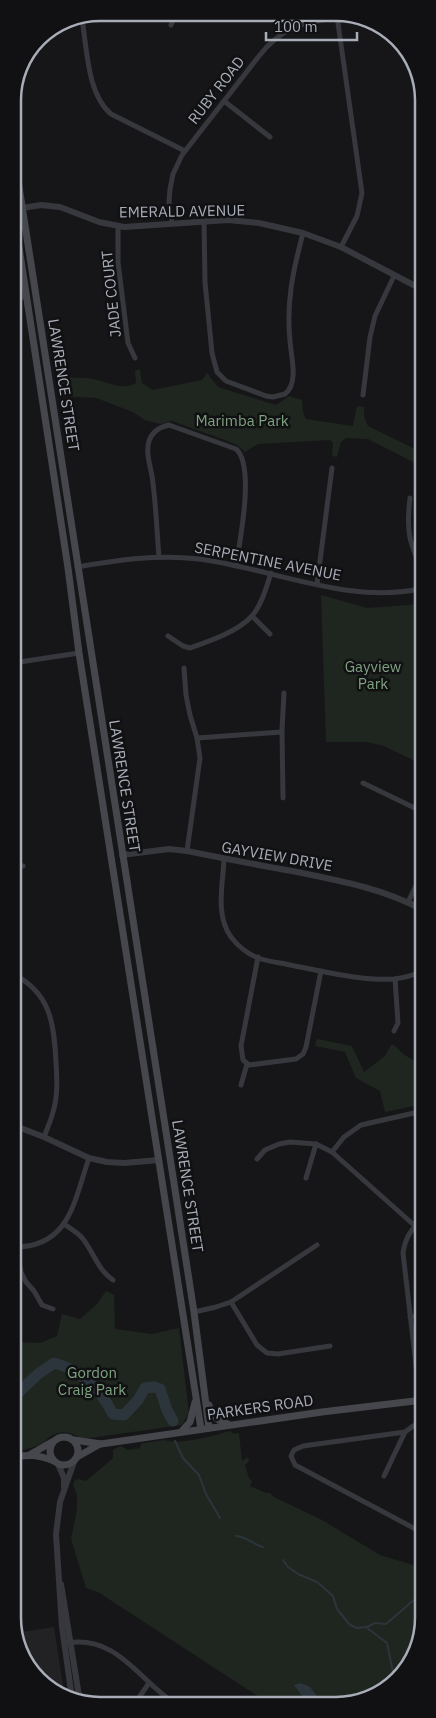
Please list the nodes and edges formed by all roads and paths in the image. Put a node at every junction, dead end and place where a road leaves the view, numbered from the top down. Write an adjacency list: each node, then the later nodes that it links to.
1 (173, 21): 5 (street)
2 (318, 21): 6 (street, RUBY ROAD)
3 (338, 21): 15 (street)
4 (83, 24): 8 (street)
5 (172, 25)
6 (224, 101): 7 (street); 8 (street, RUBY ROAD)
7 (270, 137)
8 (185, 151): 12 (street, RUBY ROAD)
9 (21, 201): 10 (main road, LAWRENCE STREET)
10 (22, 208): 13 (street, EMERALD AVENUE); 19 (main road, LAWRENCE STREET)
11 (204, 221): 12 (street, EMERALD AVENUE); 14 (street, EMERALD AVENUE); 14 (street)
12 (172, 224): 13 (street, EMERALD AVENUE)
13 (118, 226): 22 (street, JADE COURT)
14 (303, 233): 15 (street, EMERALD AVENUE)
15 (342, 248): 17 (street, EMERALD AVENUE)
16 (21, 263): 20 (main road, LAWRENCE STREET)
17 (394, 276): 18 (street, EMERALD AVENUE); 23 (street)
18 (415, 286)
19 (36, 295): 20 (main road); 29 (main road, LAWRENCE STREET)
20 (26, 296): 21 (street); 30 (main road, LAWRENCE STREET)
21 (21, 297)
22 (135, 358)
23 (363, 395)
24 (332, 468): 32 (street)
25 (410, 498): 26 (street)
26 (415, 554)
27 (159, 557): 28 (street, SERPENTINE AVENUE); 28 (street); 29 (street, SERPENTINE AVENUE)
28 (236, 565): 31 (street, SERPENTINE AVENUE)
29 (78, 567): 30 (main road); 37 (main road, LAWRENCE STREET)
30 (68, 568): 38 (main road, LAWRENCE STREET)
31 (270, 573): 32 (street, SERPENTINE AVENUE); 34 (street)
32 (317, 584): 33 (street, SERPENTINE AVENUE)
33 (415, 589)
34 (252, 616): 35 (street); 36 (street)
35 (270, 634)
36 (168, 636)
37 (90, 652): 38 (main road); 48 (main road, LAWRENCE STREET)
38 (79, 653): 39 (street); 49 (main road, LAWRENCE STREET)
39 (21, 662)
40 (184, 668): 43 (street)
41 (284, 693): 42 (street)
42 (282, 732): 43 (street); 45 (street)
43 (197, 738): 47 (street)
44 (364, 783): 46 (street)
45 (283, 798)
46 (415, 808)
47 (187, 851): 48 (street, GAYVIEW DRIVE); 50 (street, GAYVIEW DRIVE)
48 (122, 855): 49 (main road); 68 (main road, LAWRENCE STREET)
49 (112, 857): 70 (main road, LAWRENCE STREET)
50 (224, 859): 52 (street, GAYVIEW DRIVE); 54 (street)
51 (415, 888): 52 (street)
52 (408, 902): 53 (street, GAYVIEW DRIVE)
53 (415, 906)
54 (258, 957): 55 (street); 60 (street)
55 (321, 971): 57 (street); 60 (street)
56 (415, 973): 57 (street)
57 (395, 979): 59 (street)
58 (21, 980): 64 (street)
59 (394, 1031)
60 (247, 1064): 61 (street)
61 (241, 1086)
62 (415, 1114): 66 (street)
63 (21, 1128): 64 (street)
64 (44, 1137): 67 (street)
65 (316, 1144): 66 (street); 69 (street); 71 (street)
66 (332, 1152): 73 (street)
67 (89, 1158): 70 (street); 72 (street)
68 (170, 1159): 70 (main road); 80 (main road, LAWRENCE STREET)
69 (257, 1159)
70 (159, 1160): 81 (main road, LAWRENCE STREET)
71 (306, 1178)
72 (64, 1224): 75 (street); 77 (street)
73 (415, 1226): 82 (street)
74 (317, 1245): 78 (street)
75 (21, 1246)
76 (21, 1272): 79 (street)
77 (114, 1280)
78 (231, 1302): 80 (street); 84 (street)
79 (53, 1309)
80 (194, 1312): 81 (main road); 86 (main road, LAWRENCE STREET)
81 (183, 1316): 87 (main road, LAWRENCE STREET)
82 (410, 1317): 83 (street); 85 (street)
83 (415, 1317)
84 (330, 1346)
85 (415, 1352)
86 (205, 1395): 89 (main road); 91 (main road, LAWRENCE STREET)
87 (196, 1397): 91 (main road, LAWRENCE STREET); 93 (main road)
88 (415, 1401): 89 (main road, PARKERS ROAD)
89 (230, 1425): 91 (main road, PARKERS ROAD)
90 (415, 1425): 92 (street)
91 (205, 1429): 93 (main road, PARKERS ROAD)
92 (405, 1432): 101 (street); 103 (street)
93 (180, 1433): 96 (main road, PARKERS ROAD)
94 (74, 1440): 95 (main road); 96 (main road, PARKERS ROAD); 99 (main road)
95 (52, 1442): 97 (main road); 100 (main road)
96 (101, 1444): 99 (main road, PARKERS ROAD)
97 (31, 1454): 98 (main road); 100 (main road)
98 (21, 1456)
99 (76, 1458): 100 (main road); 102 (street)
100 (56, 1462): 102 (street)
101 (384, 1476)
102 (64, 1488): 104 (street)
103 (415, 1529)
104 (67, 1643): 105 (street); 106 (street); 107 (street)
105 (150, 1683): 108 (street); 109 (street)
106 (71, 1691)
107 (78, 1694)
108 (140, 1697)
109 (167, 1697)

